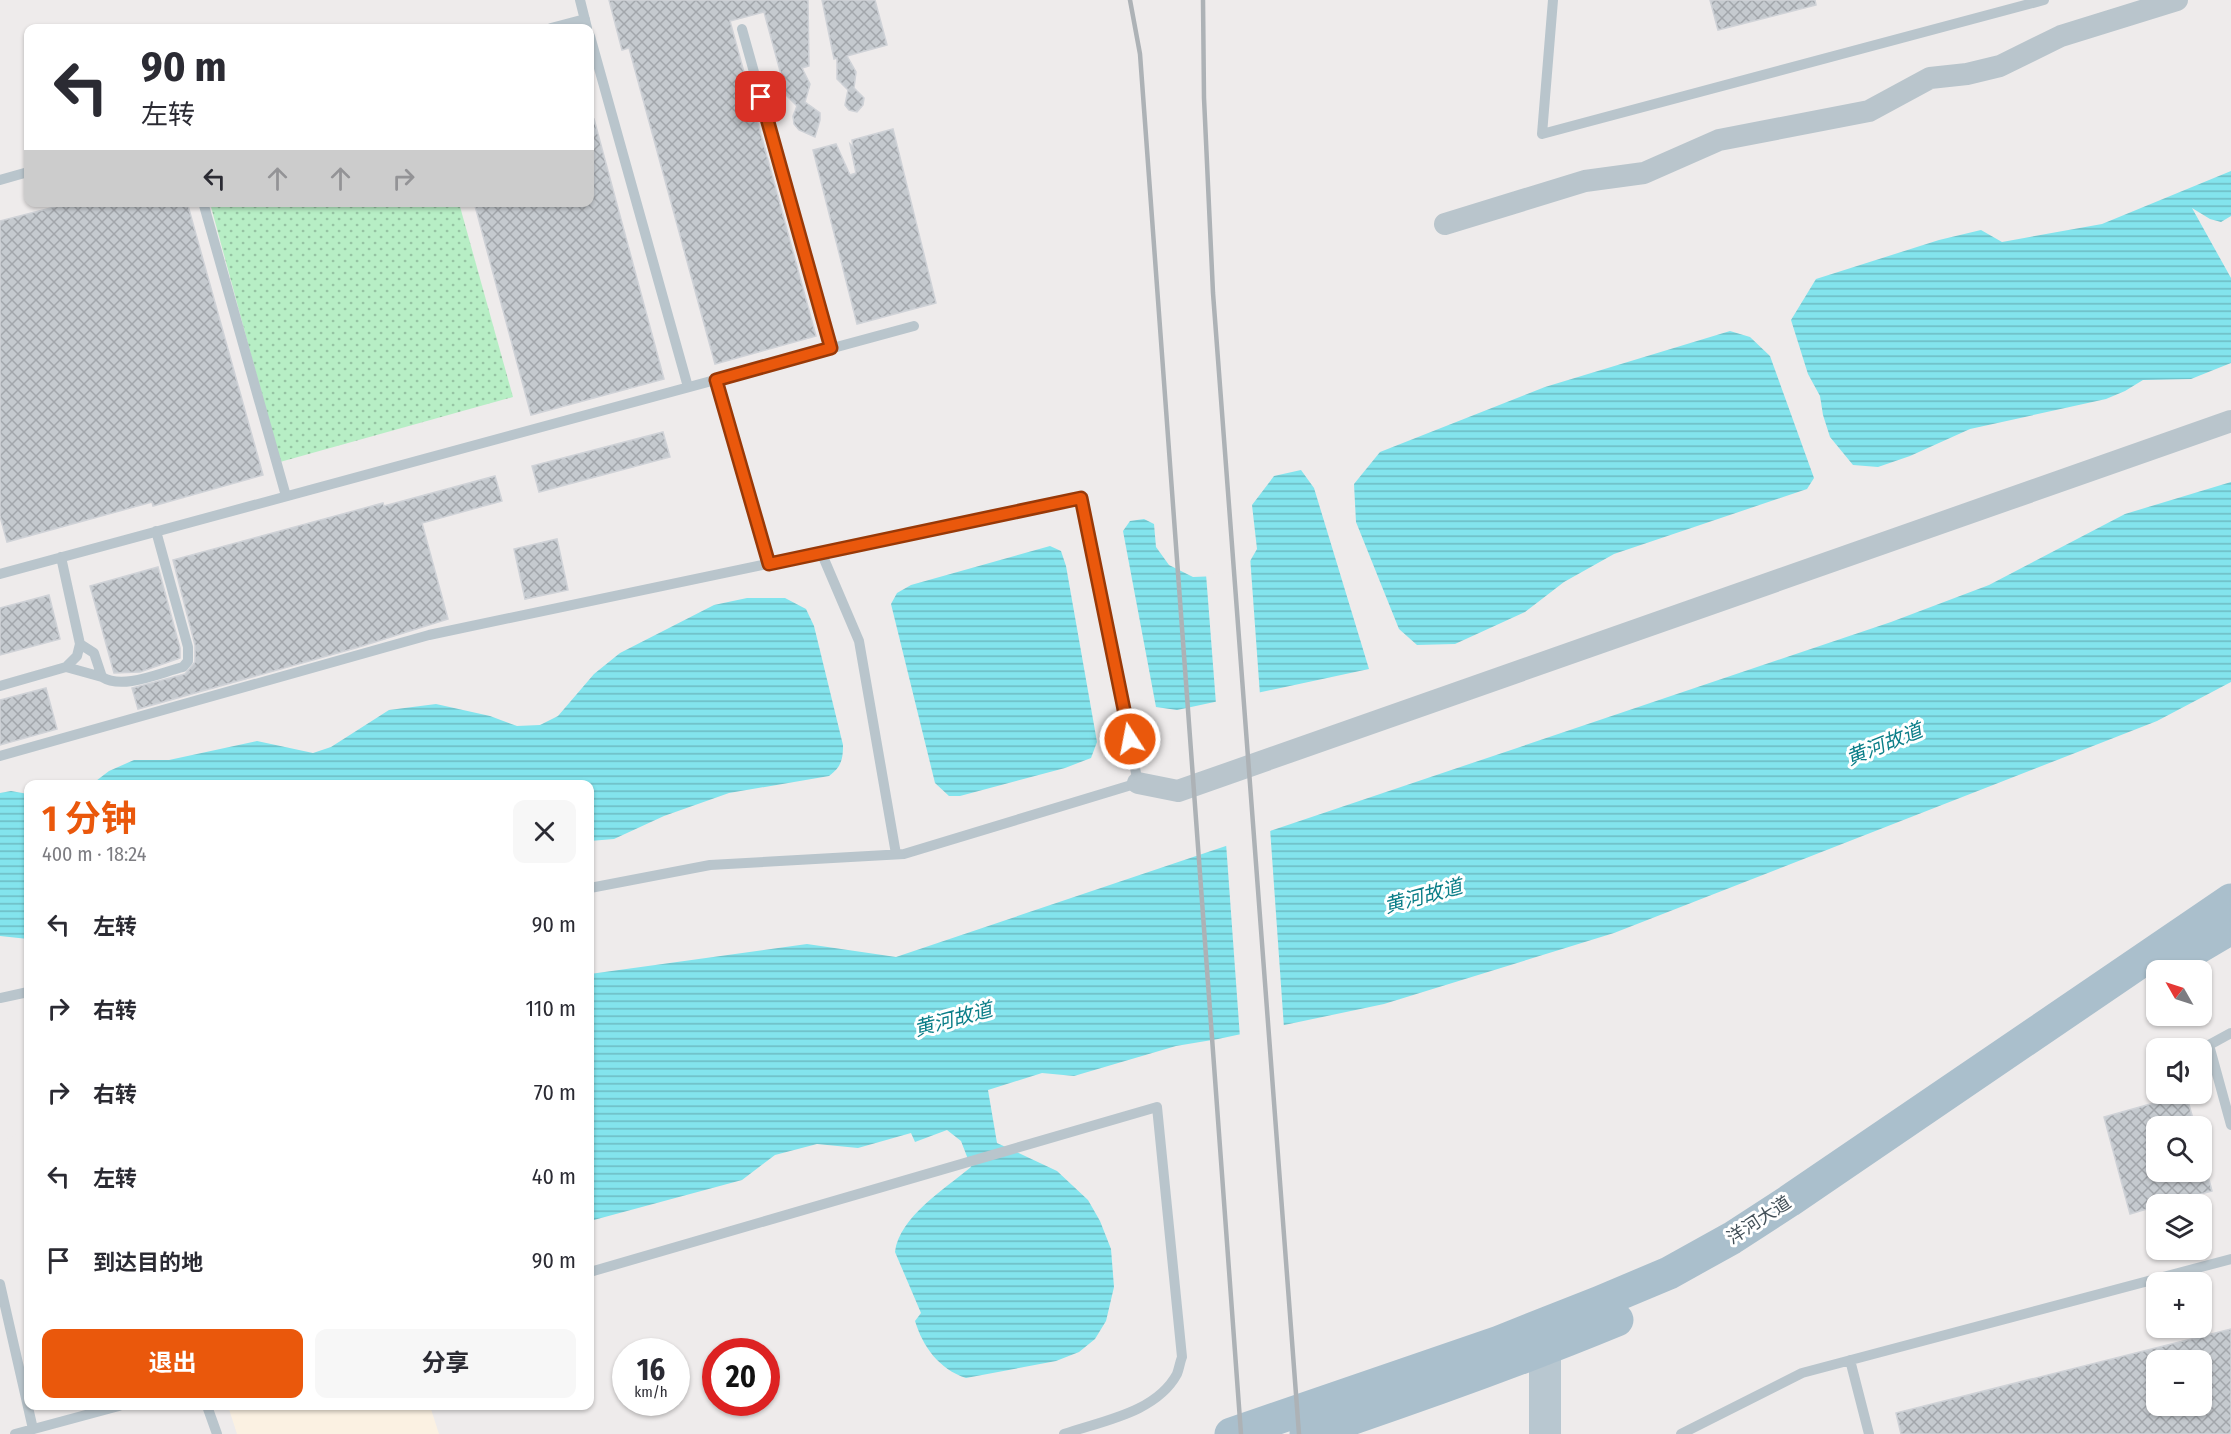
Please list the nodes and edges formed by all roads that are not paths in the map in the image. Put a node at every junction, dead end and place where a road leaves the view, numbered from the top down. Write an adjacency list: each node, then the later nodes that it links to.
1 (580, 0): 5 (lane)
2 (1553, 0): 3 (lane)
3 (2044, 0)
4 (2177, 0): 11 (street)
5 (586, 24)
6 (742, 29): 13 (lane)
7 (594, 50): 15 (lane)
8 (24, 173): 9 (lane)
9 (0, 180)
10 (204, 207): 17 (lane)
11 (1445, 224)
12 (914, 326): 13 (lane)
13 (831, 348): 14 (lane)
14 (716, 380): 15 (lane); 21 (lane)
15 (688, 387): 17 (lane)
16 (2231, 421): 28 (street)
17 (286, 496): 18 (lane)
18 (156, 531): 20 (lane); 25 (lane)
19 (822, 552): 21 (lane); 28 (lane); 29 (lane)
20 (61, 557): 22 (lane); 23 (lane)
21 (769, 564): 27 (lane)
22 (1, 571)
23 (80, 644): 24 (lane); 25 (lane)
24 (66, 667): 25 (lane); 26 (lane)
25 (102, 677)
26 (0, 686)
27 (0, 756)
28 (1138, 783): 29 (lane)
29 (896, 854): 30 (lane)
30 (594, 887)
31 (2231, 900): 52 (main road, 洋河大道)
32 (2231, 928): 33 (main road)
33 (2179, 960)
34 (2146, 982): 42 (main road, 洋河大道)
35 (24, 993): 36 (lane)
36 (0, 998)
37 (2231, 1033): 38 (lane)
38 (2231, 1125)
39 (2231, 1259): 43 (lane)
40 (594, 1271): 51 (lane)
41 (0, 1284): 44 (lane)
42 (1545, 1350): 53 (main road, 洋河大道); 54 (street)
43 (1850, 1360): 55 (lane); 56 (lane)
44 (24, 1390)
45 (29, 1410): 48 (lane)
46 (104, 1410): 48 (lane)
47 (208, 1410): 50 (lane)
48 (33, 1429): 49 (lane)
49 (15, 1434)
50 (217, 1434)
51 (1064, 1434)
52 (1231, 1434)
53 (1306, 1434)
54 (1545, 1434)
55 (1681, 1434)
56 (1869, 1434)

